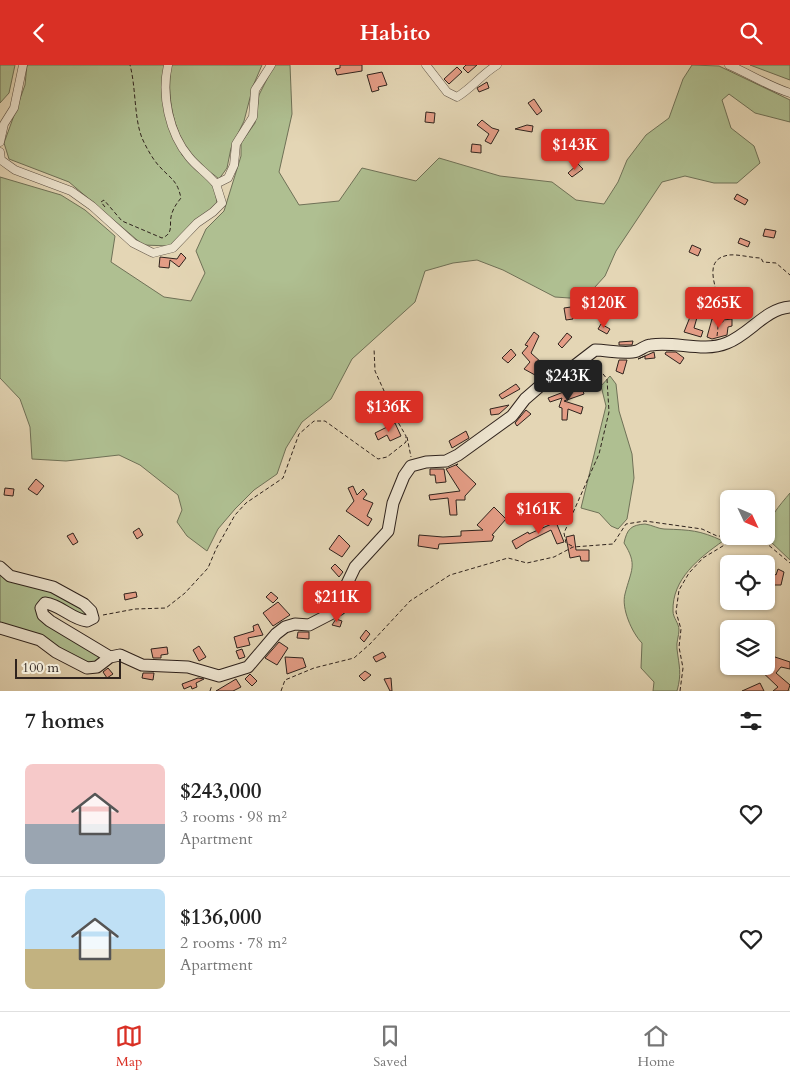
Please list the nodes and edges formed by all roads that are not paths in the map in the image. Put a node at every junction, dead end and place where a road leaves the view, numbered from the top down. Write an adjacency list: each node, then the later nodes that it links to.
1 (23, 65): 8 (street)
2 (168, 65): 10 (street)
3 (271, 65): 10 (street)
4 (426, 65): 5 (street)
5 (497, 65)
6 (729, 65): 7 (street)
7 (790, 93)
8 (0, 142)
9 (0, 152): 10 (street)
10 (216, 184)
11 (790, 307): 14 (street)
12 (0, 567): 14 (street)
13 (0, 629): 14 (street)
14 (110, 657)

